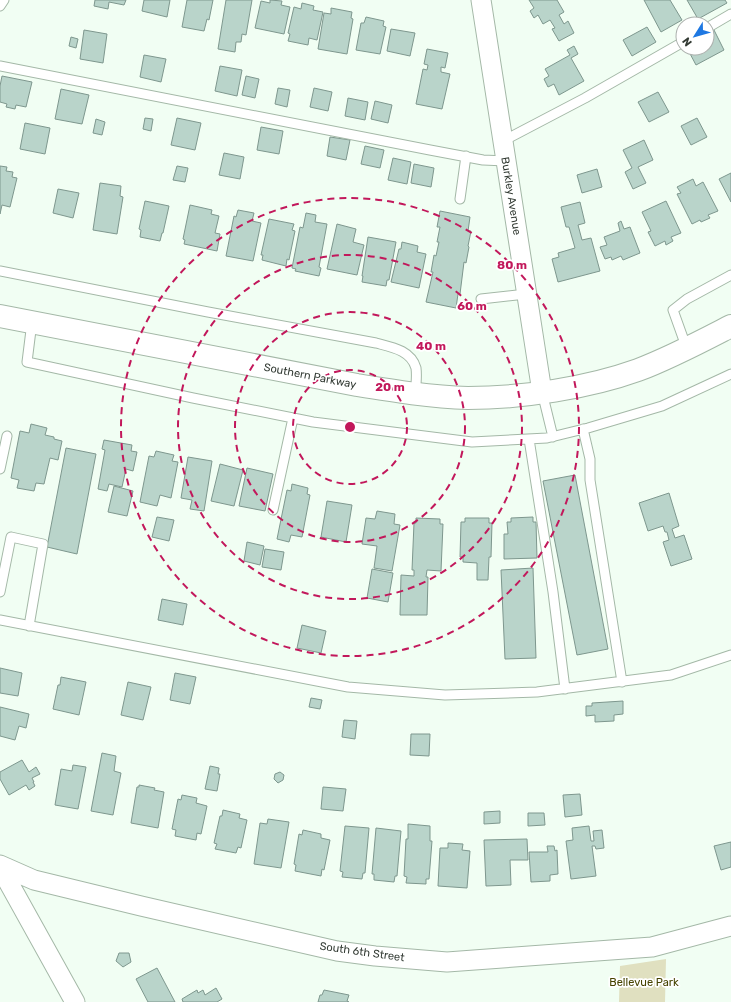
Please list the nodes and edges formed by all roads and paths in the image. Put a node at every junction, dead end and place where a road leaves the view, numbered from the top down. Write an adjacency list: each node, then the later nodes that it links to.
1 (4, 0): 3 (lane)
2 (481, 0): 8 (street, Burkley Avenue)
3 (0, 6)
4 (731, 14): 5 (lane)
5 (715, 23)
6 (675, 47): 8 (lane)
7 (0, 66): 9 (lane)
8 (502, 141): 10 (street, Burkley Avenue)
9 (466, 156): 10 (lane); 11 (lane)
10 (506, 162): 14 (street, Burkley Avenue)
11 (460, 199)
12 (0, 271): 22 (lane)
13 (731, 275): 19 (lane)
14 (526, 294): 15 (lane); 21 (street, Burkley Avenue)
15 (481, 299)
16 (0, 316): 17 (main road, Southern Parkway)
17 (32, 322): 22 (main road, Southern Parkway); 23 (lane)
18 (731, 326): 19 (main road, Southern Parkway)
19 (687, 349): 21 (main road, Southern Parkway)
20 (731, 374): 24 (lane)
21 (542, 392): 22 (main road, Southern Parkway); 26 (lane)
22 (416, 394)
23 (293, 418): 27 (lane); 29 (lane)
24 (583, 429): 26 (lane); 34 (lane)
25 (8, 436): 28 (lane)
26 (553, 437): 27 (lane)
27 (529, 439): 35 (lane)
28 (0, 468)
29 (273, 510)
30 (0, 592): 32 (lane)
31 (0, 620): 32 (lane)
32 (29, 626): 35 (lane)
33 (731, 655): 34 (lane)
34 (622, 682): 35 (lane)
35 (565, 689)
36 (0, 866): 37 (street, South 6th Street); 38 (street)
37 (731, 926)
38 (75, 1002)

